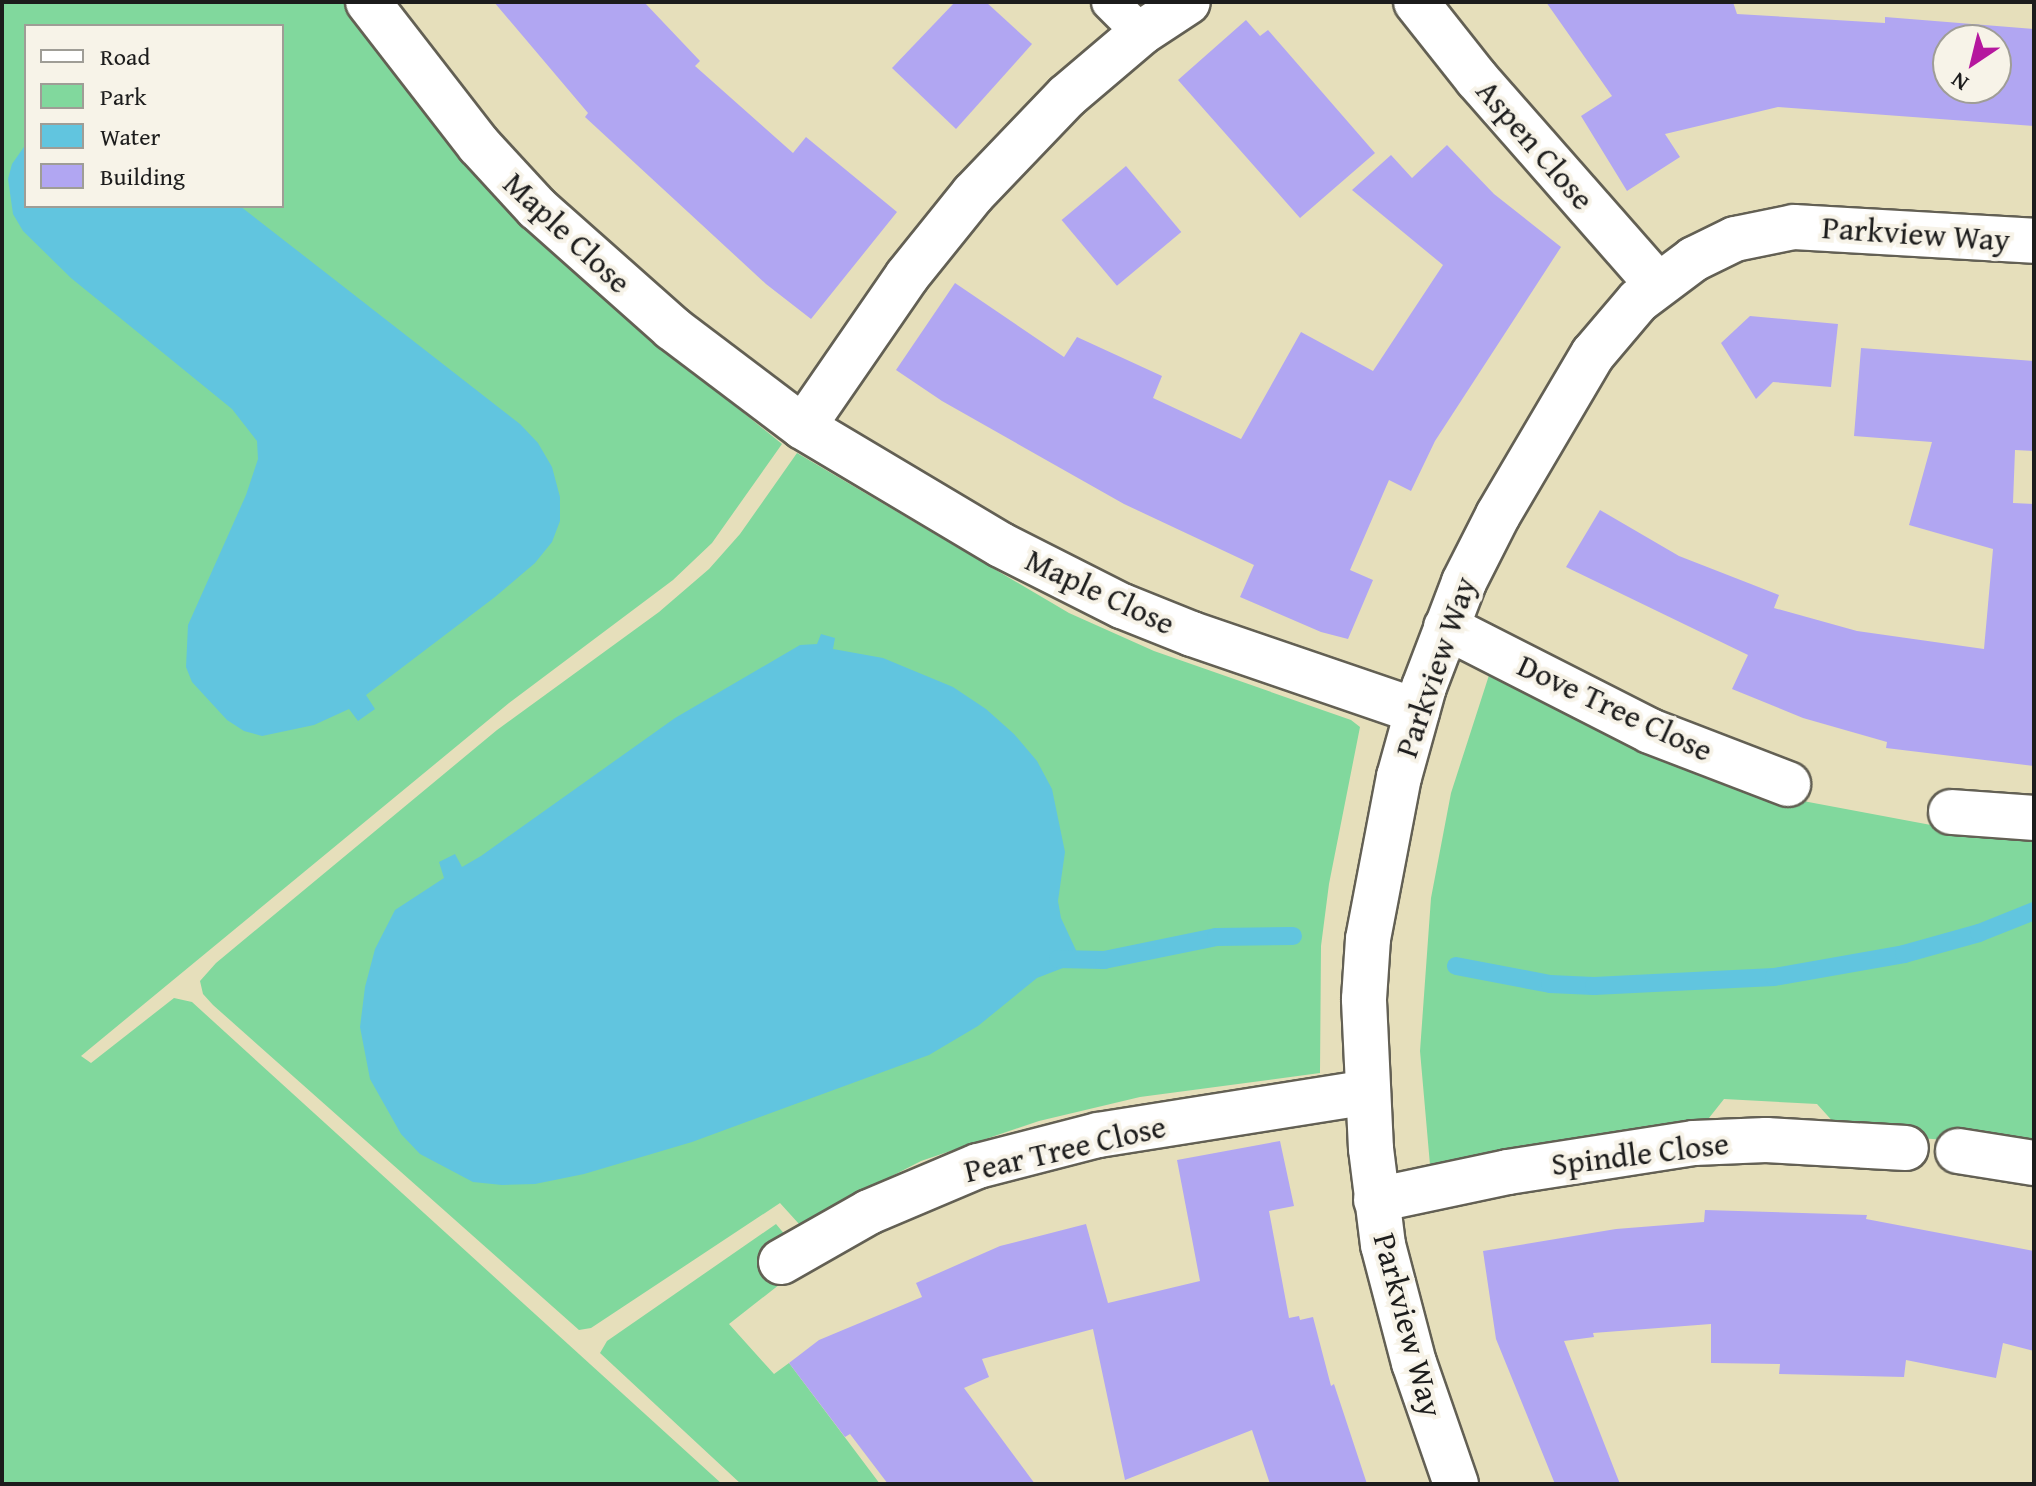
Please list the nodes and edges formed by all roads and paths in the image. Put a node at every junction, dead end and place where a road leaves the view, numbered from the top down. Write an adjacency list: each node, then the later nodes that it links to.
1 (368, 2): 8 (street, Maple Close)
2 (1110, 2): 5 (lane)
3 (1188, 2): 5 (street)
4 (1416, 2): 7 (street, Aspen Close)
5 (1141, 33): 8 (street)
6 (2034, 241): 7 (street, Parkview Way)
7 (1657, 284): 9 (street, Parkview Way)
8 (803, 427): 10 (street, Maple Close)
9 (1446, 627): 10 (street, Parkview Way); 11 (street, Dove Tree Close)
10 (1417, 711): 14 (street, Parkview Way)
11 (1788, 784)
12 (1951, 812): 13 (street)
13 (2034, 818)
14 (1368, 1092): 18 (street, Parkview Way); 19 (street, Pear Tree Close)
15 (1906, 1148): 18 (street, Spindle Close)
16 (1958, 1151): 17 (street)
17 (2034, 1163)
18 (1376, 1200): 20 (street, Parkview Way)
19 (781, 1262)
20 (1456, 1484)

